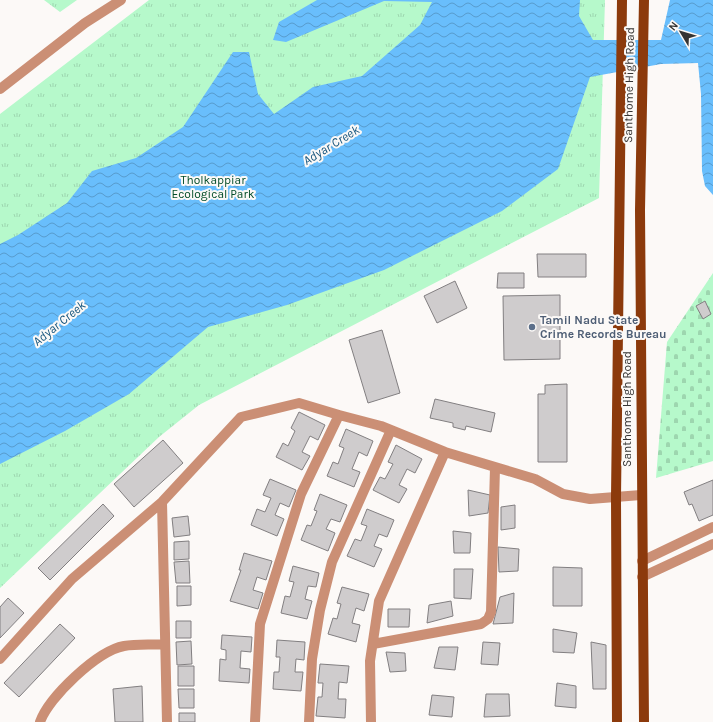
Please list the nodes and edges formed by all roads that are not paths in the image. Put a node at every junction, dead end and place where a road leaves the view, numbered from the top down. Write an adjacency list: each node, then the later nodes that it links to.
1 (121, 0): 4 (street)
2 (622, 0): 10 (main road, Santhome High Road)
3 (644, 0): 9 (main road, Santhome High Road)
4 (0, 89)
5 (339, 415): 6 (street); 11 (street); 21 (street)
6 (391, 430): 7 (street); 22 (street)
7 (445, 452): 8 (street); 17 (street)
8 (495, 468): 10 (street); 17 (street)
9 (641, 496): 10 (street); 14 (main road, Santhome High Road)
10 (616, 497): 24 (main road, Santhome High Road)
11 (162, 502): 16 (street); 18 (street)
12 (713, 527): 14 (street)
13 (713, 544): 15 (street)
14 (642, 561): 15 (main road, Santhome High Road)
15 (642, 577): 25 (main road, Santhome High Road)
16 (164, 644): 19 (street); 20 (street)
17 (373, 644): 23 (street)
18 (0, 659)
19 (40, 722)
20 (167, 722)
21 (255, 722)
22 (309, 722)
23 (371, 722)
24 (617, 722)
25 (644, 722)

